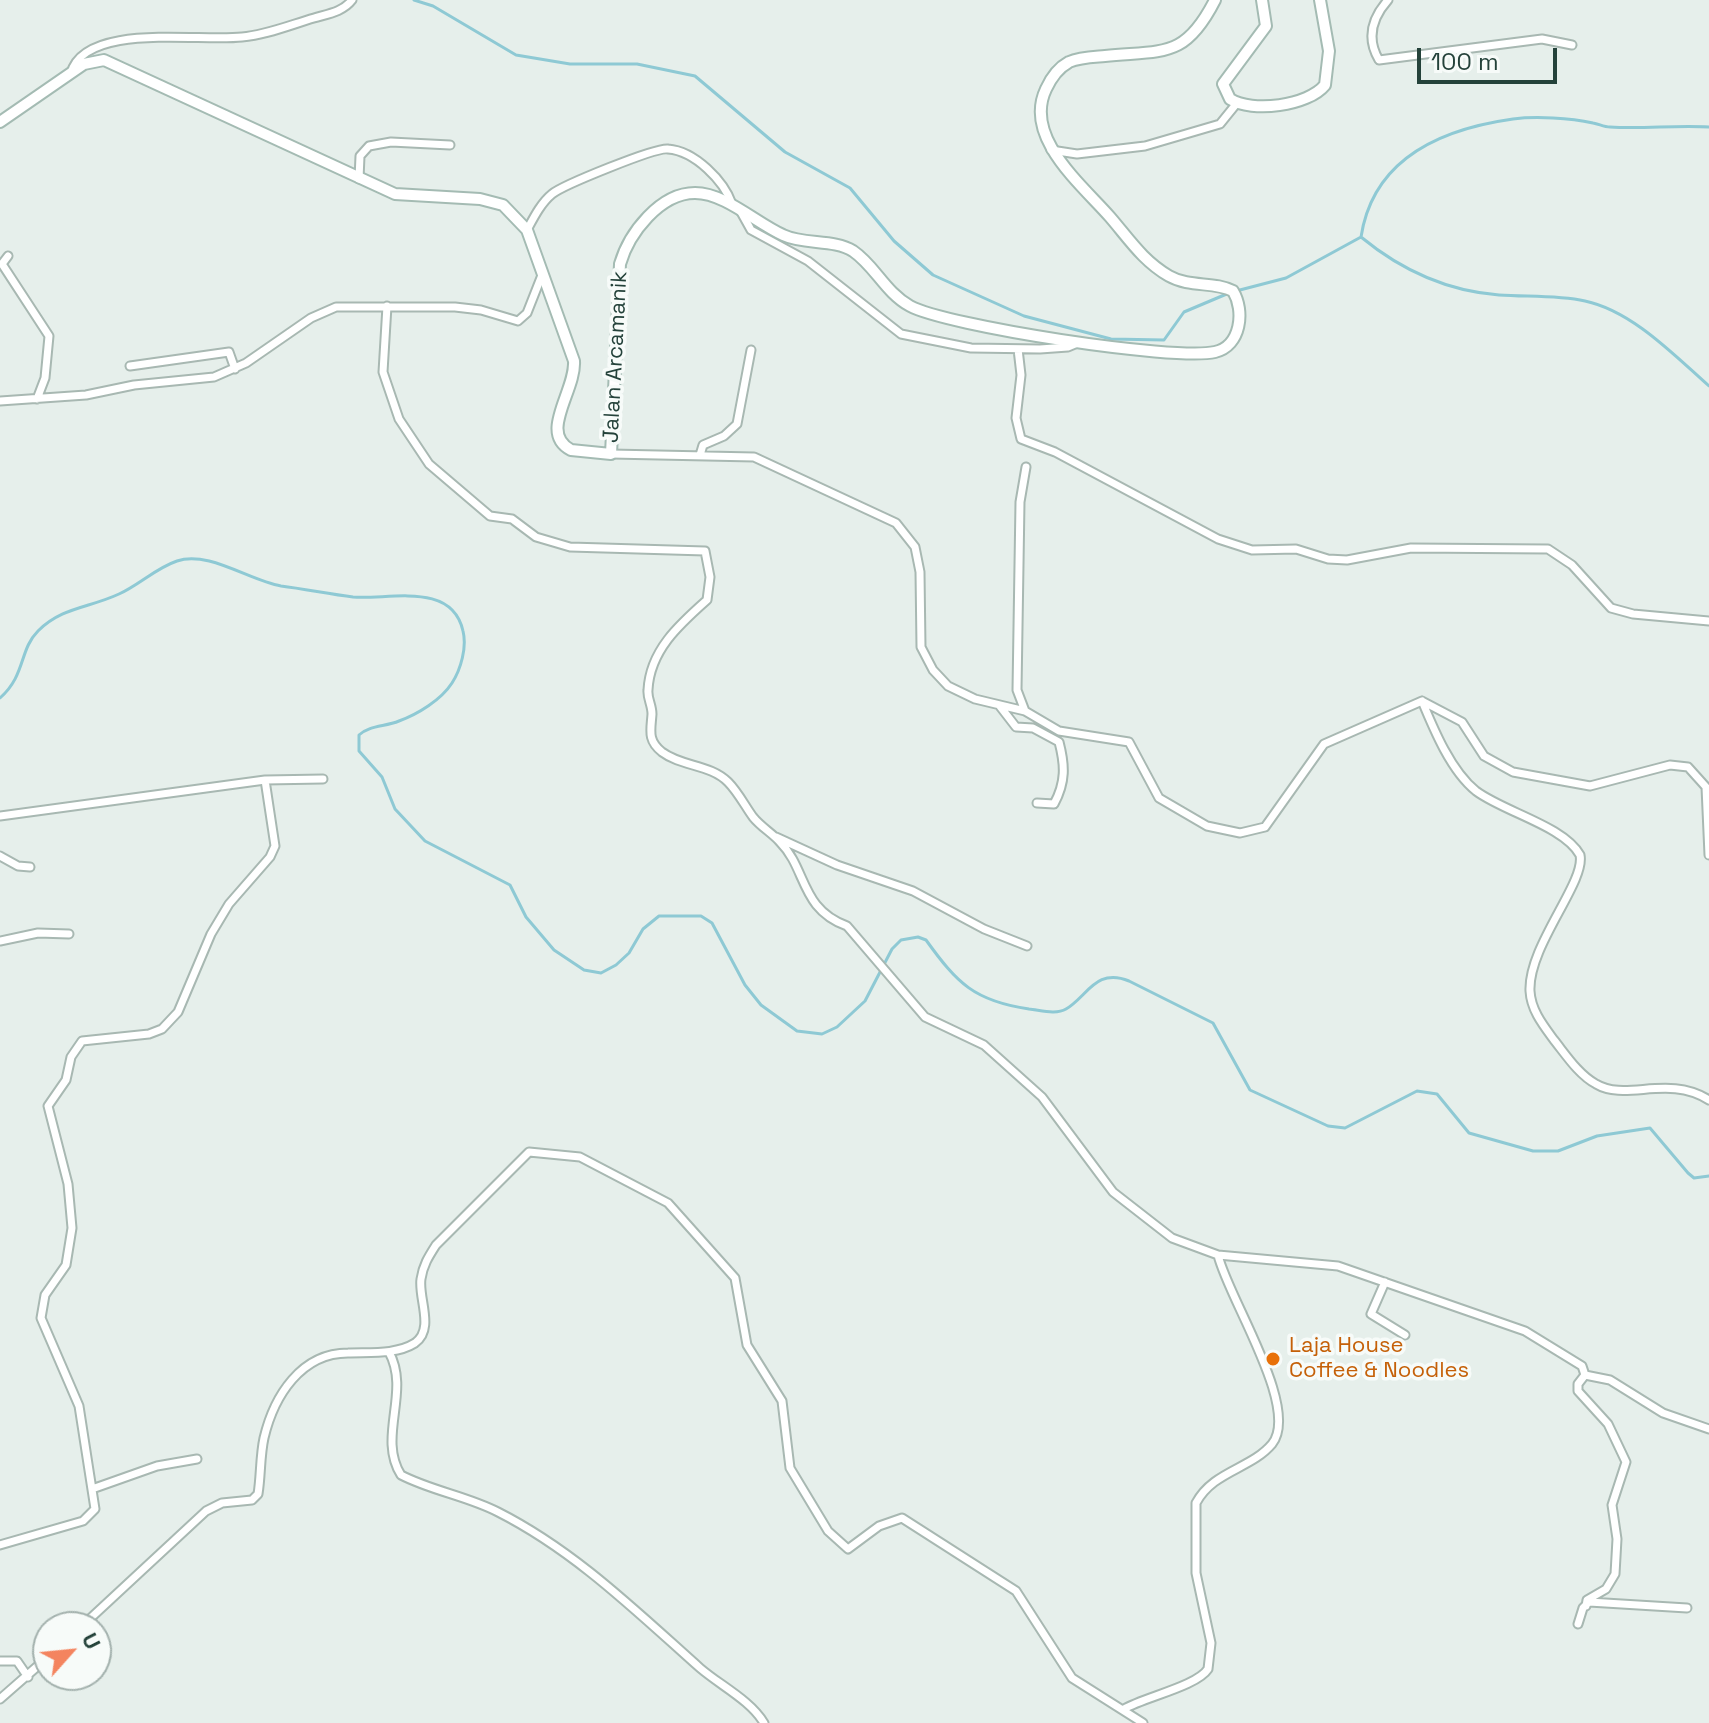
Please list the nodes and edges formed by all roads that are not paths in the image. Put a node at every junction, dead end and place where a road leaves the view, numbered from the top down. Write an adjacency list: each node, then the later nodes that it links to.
1 (352, 0): 7 (street)
2 (1215, 0): 11 (street, Jalan Arcamanik)
3 (1262, 0): 8 (street)
4 (1320, 0): 8 (street)
5 (1388, 0): 6 (street)
6 (1572, 45)
7 (71, 73): 9 (street, Jalan Arcamanik); 12 (street, Jalan Arcamanik)
8 (1237, 103): 11 (street)
9 (0, 122)
10 (450, 145): 12 (street)
11 (1051, 150): 18 (street, Jalan Arcamanik)
12 (359, 179): 14 (street, Jalan Arcamanik)
13 (737, 210): 14 (street); 18 (street, Jalan Arcamanik); 19 (street); 25 (street, Jalan Arcamanik)
14 (527, 230): 16 (street, Jalan Arcamanik)
15 (8, 256): 23 (street)
16 (542, 275): 17 (street); 25 (street, Jalan Arcamanik)
17 (387, 306): 22 (street); 36 (street)
18 (1081, 340): 19 (street)
19 (1018, 349): 28 (street)
20 (751, 350): 26 (street)
21 (130, 366): 22 (street)
22 (235, 369): 23 (street)
23 (37, 399): 24 (street)
24 (0, 401)
25 (611, 454): 26 (street)
26 (700, 455): 30 (street)
27 (1026, 467): 31 (street)
28 (1709, 621)
29 (1422, 701): 31 (street); 37 (street); 43 (street)
30 (999, 705): 31 (street); 34 (street)
31 (1025, 711)
32 (323, 779): 33 (street)
33 (265, 780): 35 (street); 51 (street)
34 (1037, 803)
35 (0, 816)
36 (771, 835): 42 (street); 44 (street)
37 (1709, 855)
38 (0, 856): 39 (street)
39 (30, 867)
40 (69, 934): 41 (street)
41 (0, 941)
42 (1027, 946)
43 (1709, 1100)
44 (1218, 1255): 45 (street); 61 (street)
45 (1385, 1282): 46 (street); 48 (street)
46 (1405, 1335)
47 (389, 1352): 55 (street); 61 (street); 62 (street)
48 (1585, 1375): 49 (street); 53 (street)
49 (1709, 1429)
50 (197, 1459): 51 (street)
51 (92, 1489): 52 (street)
52 (0, 1545)
53 (1586, 1606): 54 (street); 56 (street)
54 (1687, 1608)
55 (98, 1611)
56 (1578, 1624)
57 (0, 1661): 59 (street)
58 (32, 1673): 59 (street)
59 (28, 1677): 60 (street)
60 (0, 1699)
61 (1124, 1709): 63 (street)
62 (764, 1723)
63 (1143, 1723)

